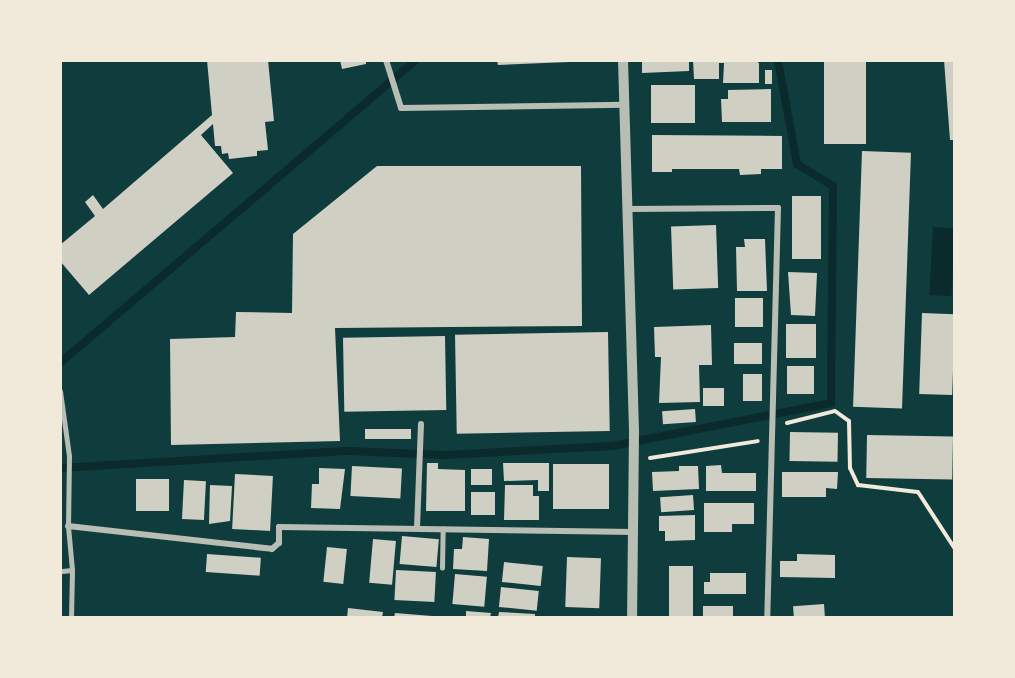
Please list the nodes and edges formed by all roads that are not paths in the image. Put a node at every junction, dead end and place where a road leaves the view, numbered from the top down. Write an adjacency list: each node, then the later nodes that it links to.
1 (386, 60): 3 (street)
2 (623, 60): 3 (street)
3 (625, 105): 4 (street)
4 (629, 209): 10 (street); 16 (street)
5 (60, 390): 7 (street)
6 (421, 424): 8 (street)
7 (68, 526): 8 (street); 12 (street)
8 (417, 528): 9 (street)
9 (442, 528): 10 (street); 11 (lane)
10 (634, 532): 15 (street)
11 (442, 568)
12 (72, 570): 13 (street); 14 (street)
13 (62, 571)
14 (71, 618)
15 (632, 618)
16 (767, 618)

